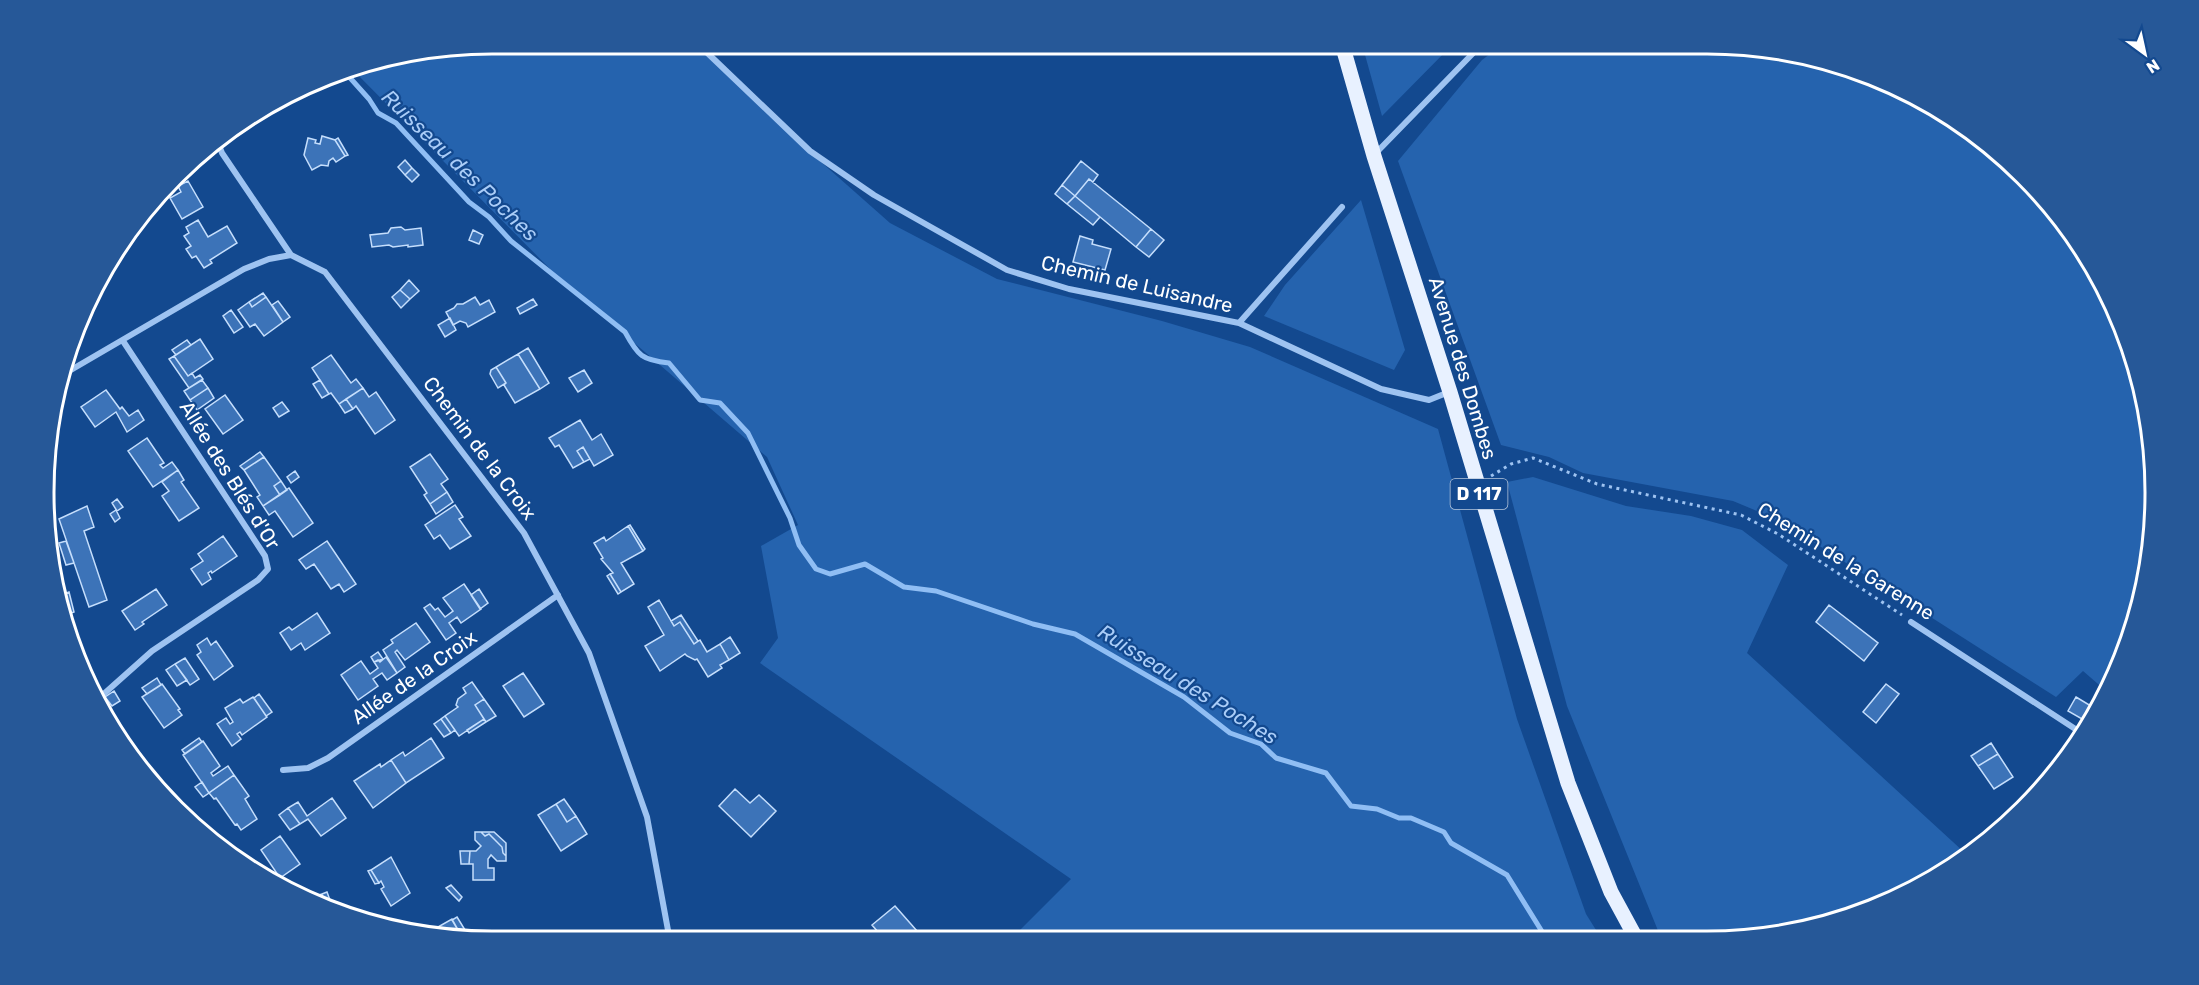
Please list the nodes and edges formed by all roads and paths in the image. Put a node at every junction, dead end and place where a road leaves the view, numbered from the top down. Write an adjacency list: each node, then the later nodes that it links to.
1 (708, 54): 8 (street, Chemin de Luisandre)
2 (1345, 54): 5 (main road, Avenue des Dombes / D 117)
3 (1472, 54): 5 (street)
4 (221, 149): 7 (street)
5 (1374, 156): 11 (main road, Avenue des Dombes / D 117)
6 (1342, 207): 8 (street)
7 (291, 255): 9 (street); 13 (street, Chemin de la Croix)
8 (1239, 324): 11 (street, Chemin de Luisandre)
9 (123, 341): 10 (street); 15 (street, Allée des Blés d'Or)
10 (72, 370)
11 (1450, 392): 12 (main road, Avenue des Dombes / D 117)
12 (1476, 484): 14 (path, Chemin de la Garenne); 19 (main road, Avenue des Dombes / D 117)
13 (558, 595): 17 (street, Allée de la Croix); 18 (street, Chemin de la Croix)
14 (1911, 622): 16 (street, Chemin de la Garenne)
15 (104, 695)
16 (2076, 729)
17 (283, 770)
18 (668, 931)
19 (1632, 931)

